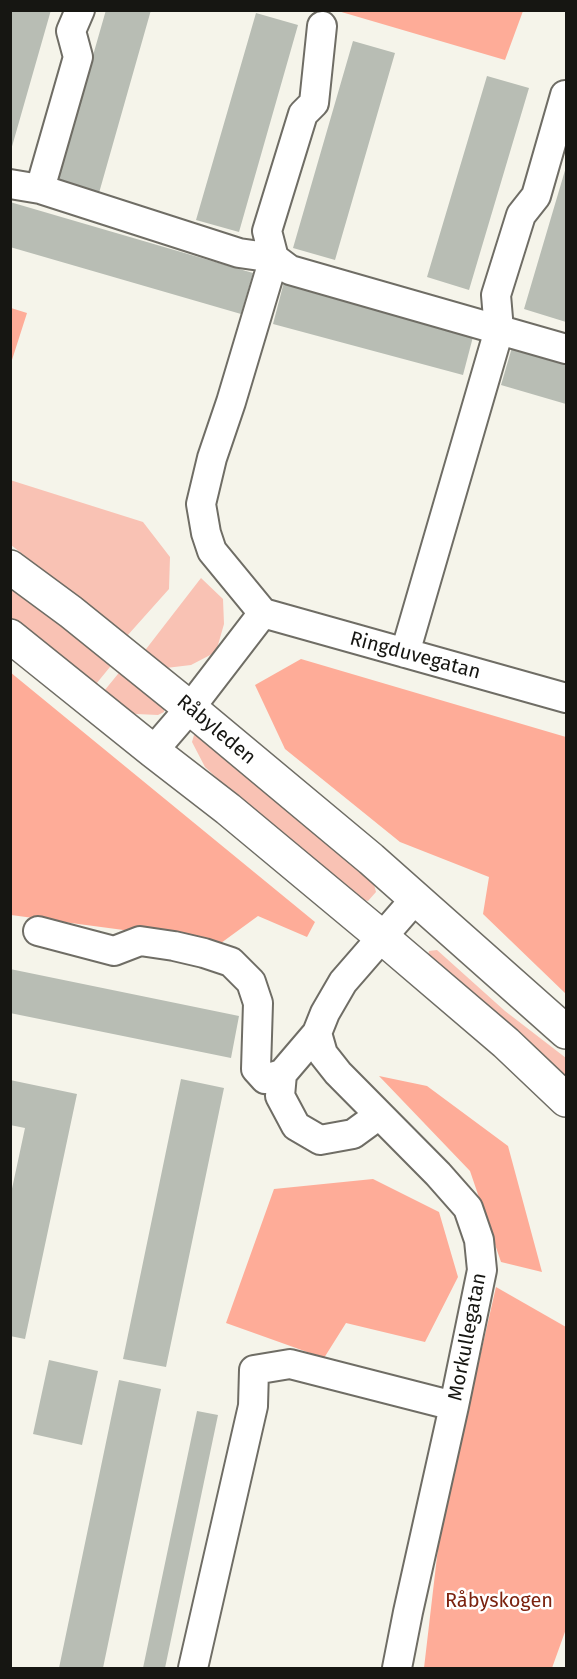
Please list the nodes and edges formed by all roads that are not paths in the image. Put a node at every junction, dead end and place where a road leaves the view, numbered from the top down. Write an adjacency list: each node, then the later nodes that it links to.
1 (80, 10): 5 (street)
2 (322, 26): 6 (street)
3 (565, 95): 7 (street)
4 (10, 184): 5 (street)
5 (40, 189): 6 (street)
6 (274, 258): 7 (street); 10 (street)
7 (499, 330): 8 (street); 12 (street)
8 (567, 349)
9 (10, 567): 14 (main road, Råbyleden)
10 (263, 613): 12 (street, Ringduvegatan); 14 (street)
11 (10, 636): 15 (main road)
12 (405, 653): 13 (street, Ringduvegatan)
13 (567, 698)
14 (189, 708): 15 (street); 16 (main road, Råbyleden)
15 (153, 751): 18 (main road)
16 (416, 898): 18 (street); 19 (main road, Råbyleden)
17 (38, 932): 21 (street)
18 (383, 938): 20 (street); 22 (main road)
19 (567, 1032)
20 (317, 1033): 21 (street); 23 (street, Morkullegatan)
21 (282, 1074): 23 (street)
22 (567, 1100)
23 (379, 1115): 24 (street, Morkullegatan)
24 (454, 1406): 25 (street); 26 (street, Morkullegatan)
25 (194, 1668)
26 (397, 1668)

